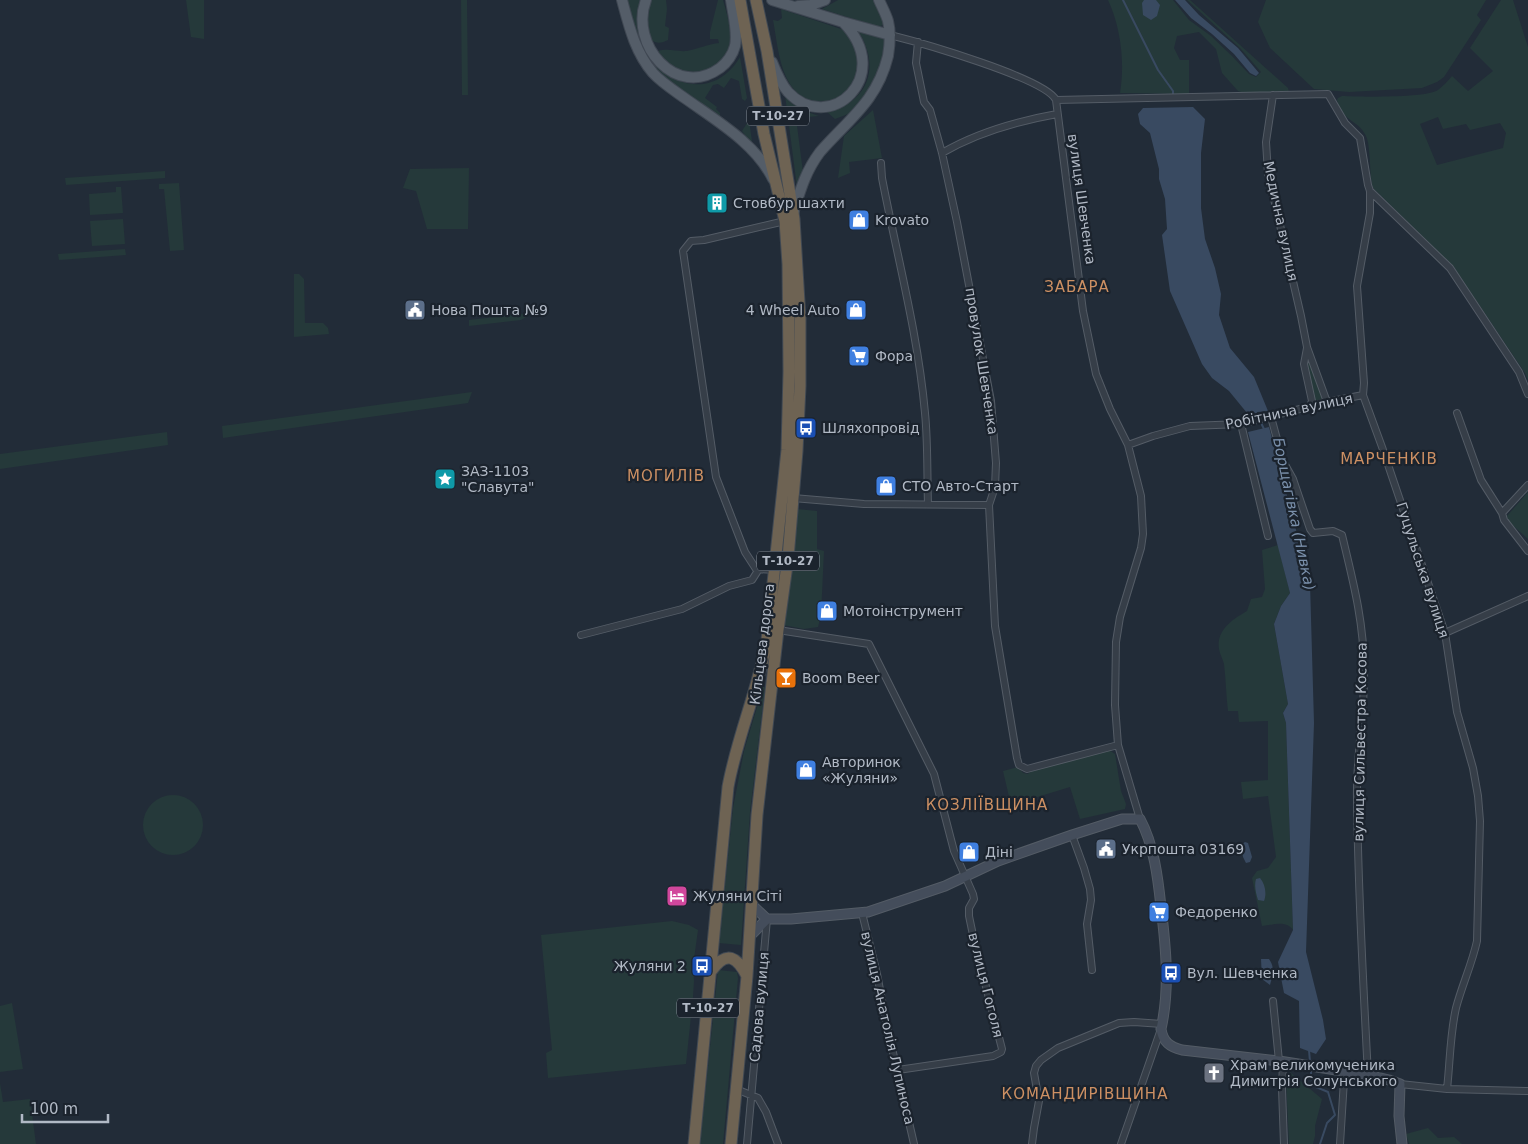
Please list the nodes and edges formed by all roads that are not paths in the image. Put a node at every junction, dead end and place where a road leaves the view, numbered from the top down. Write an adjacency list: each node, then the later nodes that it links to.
1 (622, 0): 20 (main road)
2 (646, 0): 9 (main road)
3 (740, 0): 9 (highway, Кільцева дорога / Т-10-27)
4 (756, 0): 13 (highway, Кільцева дорога / Т-10-27)
5 (772, 0): 8 (main road)
6 (825, 0): 8 (main road)
7 (879, 0): 11 (main road)
8 (792, 7): 10 (main road)
9 (736, 8): 20 (highway, Кільцева дорога / Т-10-27)
10 (843, 22): 11 (main road); 13 (main road)
11 (890, 34): 12 (street); 21 (main road)
12 (918, 42): 15 (street); 17 (street, провулок Шевченка)
13 (767, 51): 21 (highway, Кільцева дорога / Т-10-27)
14 (1272, 95): 15 (street); 19 (street, Гуцульська вулиця); 22 (street, Медична вулиця)
15 (1056, 100): 16 (street, вулиця Шевченка)
16 (1057, 114): 17 (street); 30 (street, вулиця Шевченка)
17 (942, 153): 34 (street, провулок Шевченка)
18 (881, 163): 33 (street)
19 (1370, 190): 23 (street); 24 (street, Гуцульська вулиця)
20 (779, 192): 21 (highway, Кільцева дорога / Т-10-27)
21 (789, 218): 32 (highway, Кільцева дорога / Т-10-27); 38 (street); 39 (highway, Кільцева дорога / Т-10-27)
22 (1307, 347): 25 (street, Медична вулиця); 26 (street, Медична вулиця)
23 (1528, 394)
24 (1363, 395): 25 (street, Робітнича вулиця); 42 (street, Гуцульська вулиця)
25 (1326, 402): 26 (street, Робітнича вулиця)
26 (1310, 406): 28 (street, Робітнича вулиця)
27 (1457, 414): 35 (street)
28 (1271, 417): 29 (street, Робітнича вулиця); 60 (street, вулиця Сильвестра Косова)
29 (1241, 424): 30 (street, Робітнича вулиця); 36 (street)
30 (1128, 445): 44 (street, вулиця Шевченка)
31 (1528, 485): 35 (street)
32 (793, 498): 33 (street); 41 (highway, Кільцева дорога / Т-10-27)
33 (928, 504): 34 (street)
34 (989, 505): 44 (street, провулок Шевченка)
35 (1502, 513): 37 (street)
36 (1268, 536)
37 (1528, 551)
38 (759, 569): 39 (street); 43 (street)
39 (775, 570): 52 (highway, Кільцева дорога / Т-10-27)
40 (1528, 596): 42 (street)
41 (778, 630): 47 (street, вулиця Гоголя); 48 (highway, Кільцева дорога / Т-10-27)
42 (1445, 632): 63 (street, Гуцульська вулиця)
43 (581, 635)
44 (1118, 745): 45 (street, вулиця Шевченка)
45 (1140, 818): 46 (street); 56 (street, вулиця Шевченка)
46 (1072, 835): 47 (street); 53 (street)
47 (966, 877): 49 (street); 58 (street, вулиця Гоголя)
48 (752, 906): 50 (street); 51 (highway, Кільцева дорога / Т-10-27)
49 (862, 913): 50 (street); 58 (street, вулиця Анатолія Лупиноса)
50 (767, 920): 51 (street); 65 (street, Садова вулиця)
51 (750, 936): 54 (highway, Кільцева дорога / Т-10-27)
52 (712, 970): 54 (highway); 66 (highway, Т-10-27)
53 (1092, 970)
54 (747, 976): 62 (highway, Кільцева дорога / Т-10-27)
55 (1273, 1001): 57 (street)
56 (1161, 1027): 57 (street); 71 (street); 72 (street, вулиця Шевченка)
57 (1281, 1062): 59 (street); 73 (street)
58 (898, 1070): 70 (street, вулиця Анатолія Лупиноса)
59 (1346, 1072): 60 (street); 74 (street)
60 (1368, 1075): 61 (street)
61 (1400, 1084): 63 (street); 75 (street)
62 (736, 1089): 65 (street); 67 (highway, Кільцева дорога / Т-10-27)
63 (1447, 1090): 64 (street)
64 (1528, 1092)
65 (752, 1094): 68 (street, Садова вулиця); 69 (street)
66 (694, 1144)
67 (731, 1144)
68 (747, 1144)
69 (778, 1144)
70 (914, 1144)
71 (1032, 1144)
72 (1121, 1144)
73 (1284, 1144)
74 (1340, 1144)
75 (1402, 1144)

